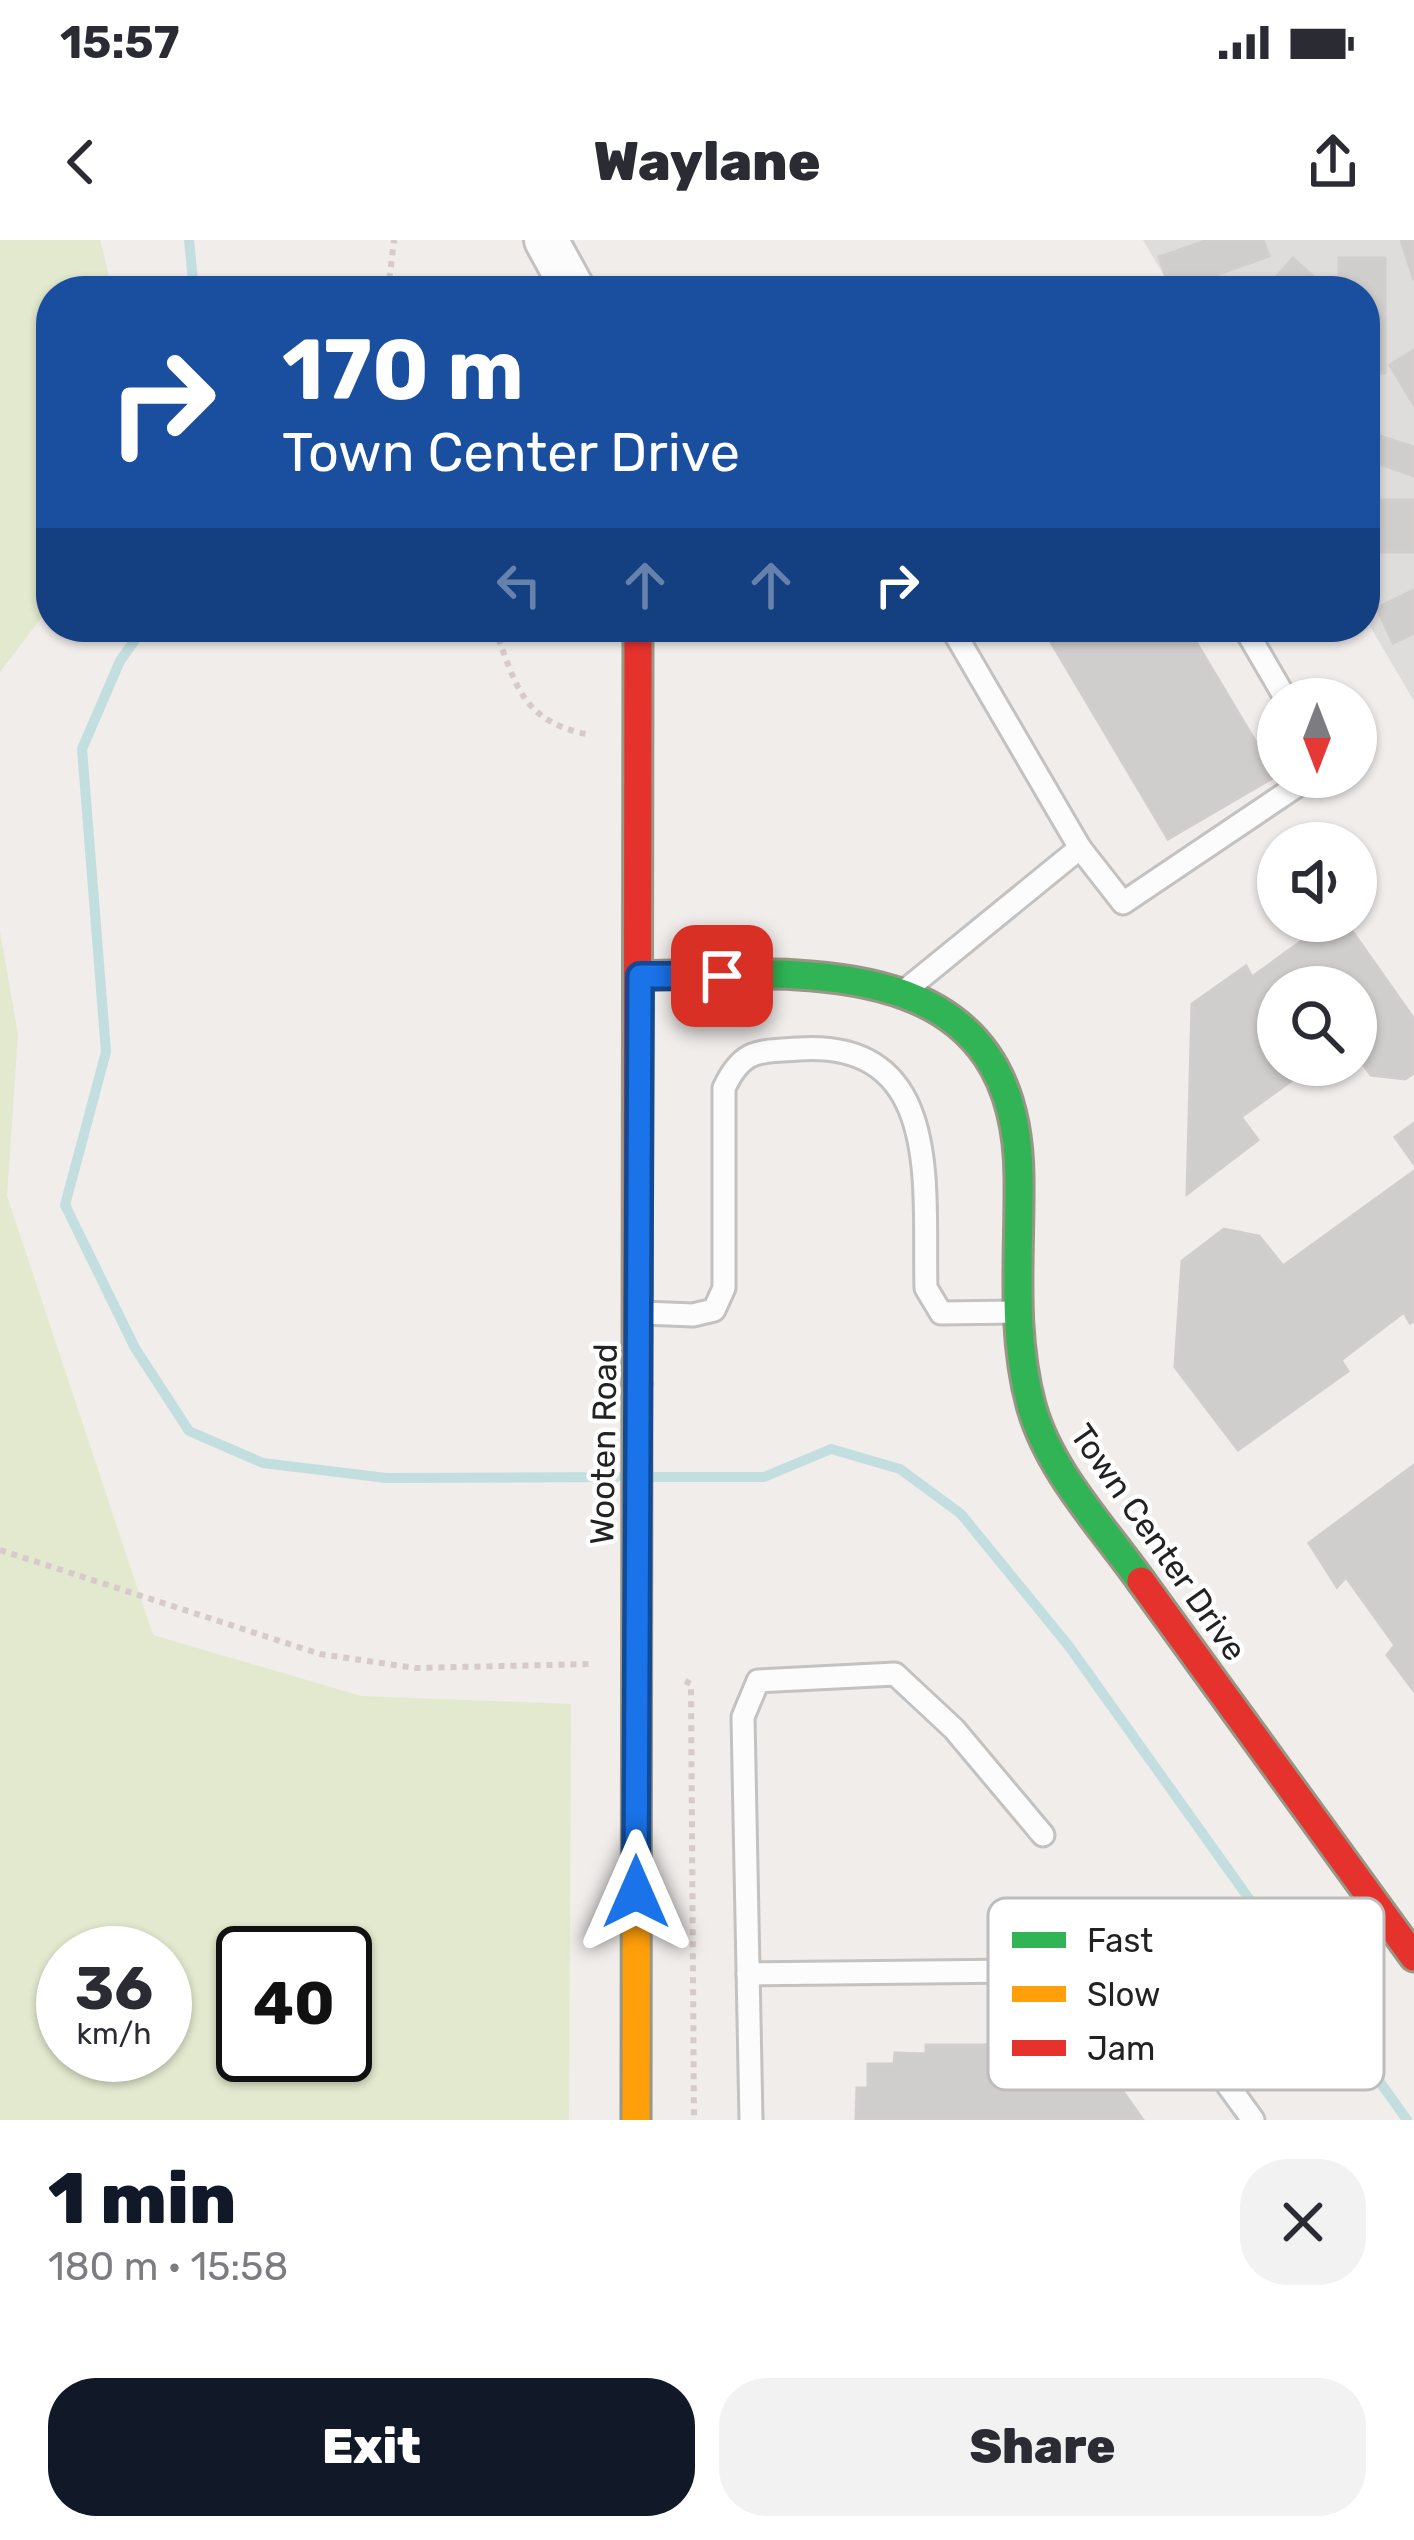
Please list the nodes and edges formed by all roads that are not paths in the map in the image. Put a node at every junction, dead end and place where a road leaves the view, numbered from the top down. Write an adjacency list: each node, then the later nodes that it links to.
1 (547, 240): 2 (street)
2 (566, 276)
3 (638, 642): 9 (street, Wooten Road)
4 (959, 642): 8 (lane)
5 (1253, 642): 6 (lane)
6 (1274, 678)
7 (1279, 798): 8 (lane)
8 (1079, 848): 10 (lane)
9 (640, 976): 10 (street, Town Center Drive); 12 (street, Wooten Road)
10 (907, 990): 11 (street, Town Center Drive)
11 (1018, 1312): 12 (lane); 14 (street, Town Center Drive)
12 (640, 1313): 20 (street, Wooten Road)
13 (1043, 1835): 18 (lane)
14 (1371, 1898)
15 (1384, 1916): 16 (street, Town Center Drive)
16 (1414, 1957)
17 (988, 1972): 18 (lane)
18 (748, 1975): 21 (lane)
19 (1231, 2090): 22 (lane)
20 (636, 2120)
21 (751, 2120)
22 (1253, 2120)

